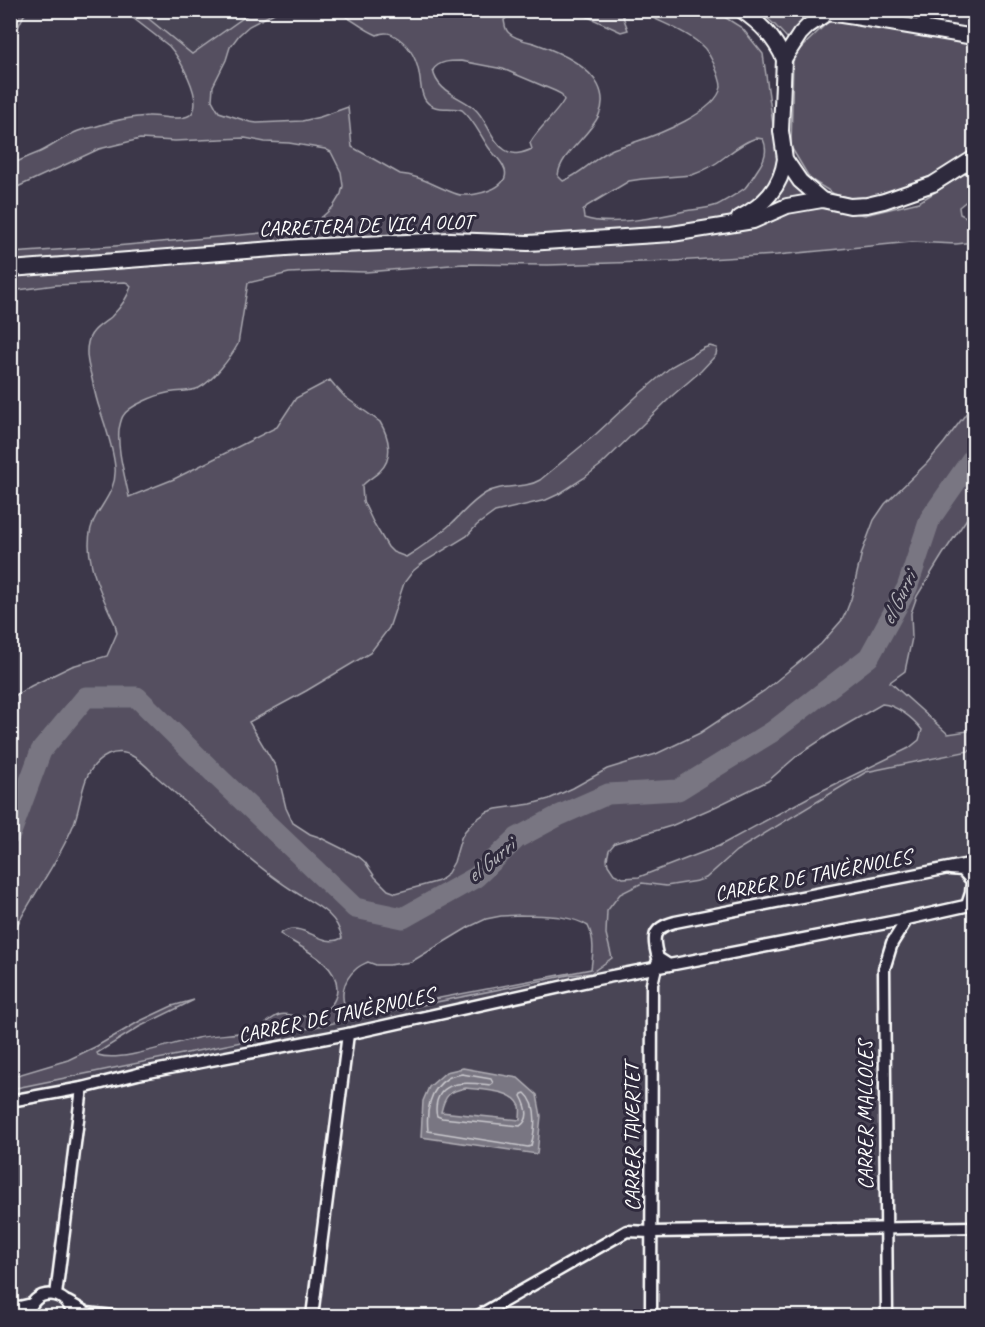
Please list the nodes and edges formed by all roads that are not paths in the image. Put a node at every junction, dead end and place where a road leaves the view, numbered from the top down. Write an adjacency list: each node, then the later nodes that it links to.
1 (741, 10): 7 (street)
2 (808, 10): 4 (street)
3 (932, 10): 5 (street)
4 (827, 13): 5 (street); 7 (street)
5 (918, 27): 6 (street)
6 (975, 37)
7 (784, 59): 9 (street)
8 (975, 158): 10 (street)
9 (785, 159): 10 (street); 11 (street, CARRETERA DE VIC A OLOT)
10 (822, 200): 11 (street, CARRETERA DE VIC A OLOT)
11 (723, 226): 12 (street, CARRETERA DE VIC A OLOT)
12 (10, 269)
13 (975, 863): 14 (street, CARRER DE TAVÈRNOLES)
14 (948, 868): 15 (street, CARRER DE TAVÈRNOLES); 17 (street, CARRER DE TAVÈRNOLES)
15 (972, 906): 16 (street, CARRER DE TAVÈRNOLES)
16 (907, 919): 17 (street, CARRER DE TAVÈRNOLES); 22 (street, CARRER MALLOLES)
17 (657, 962): 18 (street, CARRER DE TAVÈRNOLES); 23 (street, CARRER TAVERTET)
18 (348, 1034): 19 (street, CARRER DE TAVÈRNOLES); 31 (street)
19 (82, 1088): 20 (street, CARRER DE TAVÈRNOLES); 24 (street)
20 (10, 1101)
21 (975, 1227): 22 (street)
22 (886, 1228): 23 (street); 34 (street, CARRER MALLOLES)
23 (651, 1232): 32 (street); 33 (street, CARRER TAVERTET)
24 (56, 1295): 25 (street); 26 (street)
25 (68, 1302): 29 (street); 30 (street)
26 (32, 1304): 27 (street); 28 (street)
27 (10, 1305)
28 (28, 1317)
29 (74, 1317)
30 (114, 1317)
31 (312, 1317)
32 (478, 1317)
33 (651, 1317)
34 (887, 1317)

